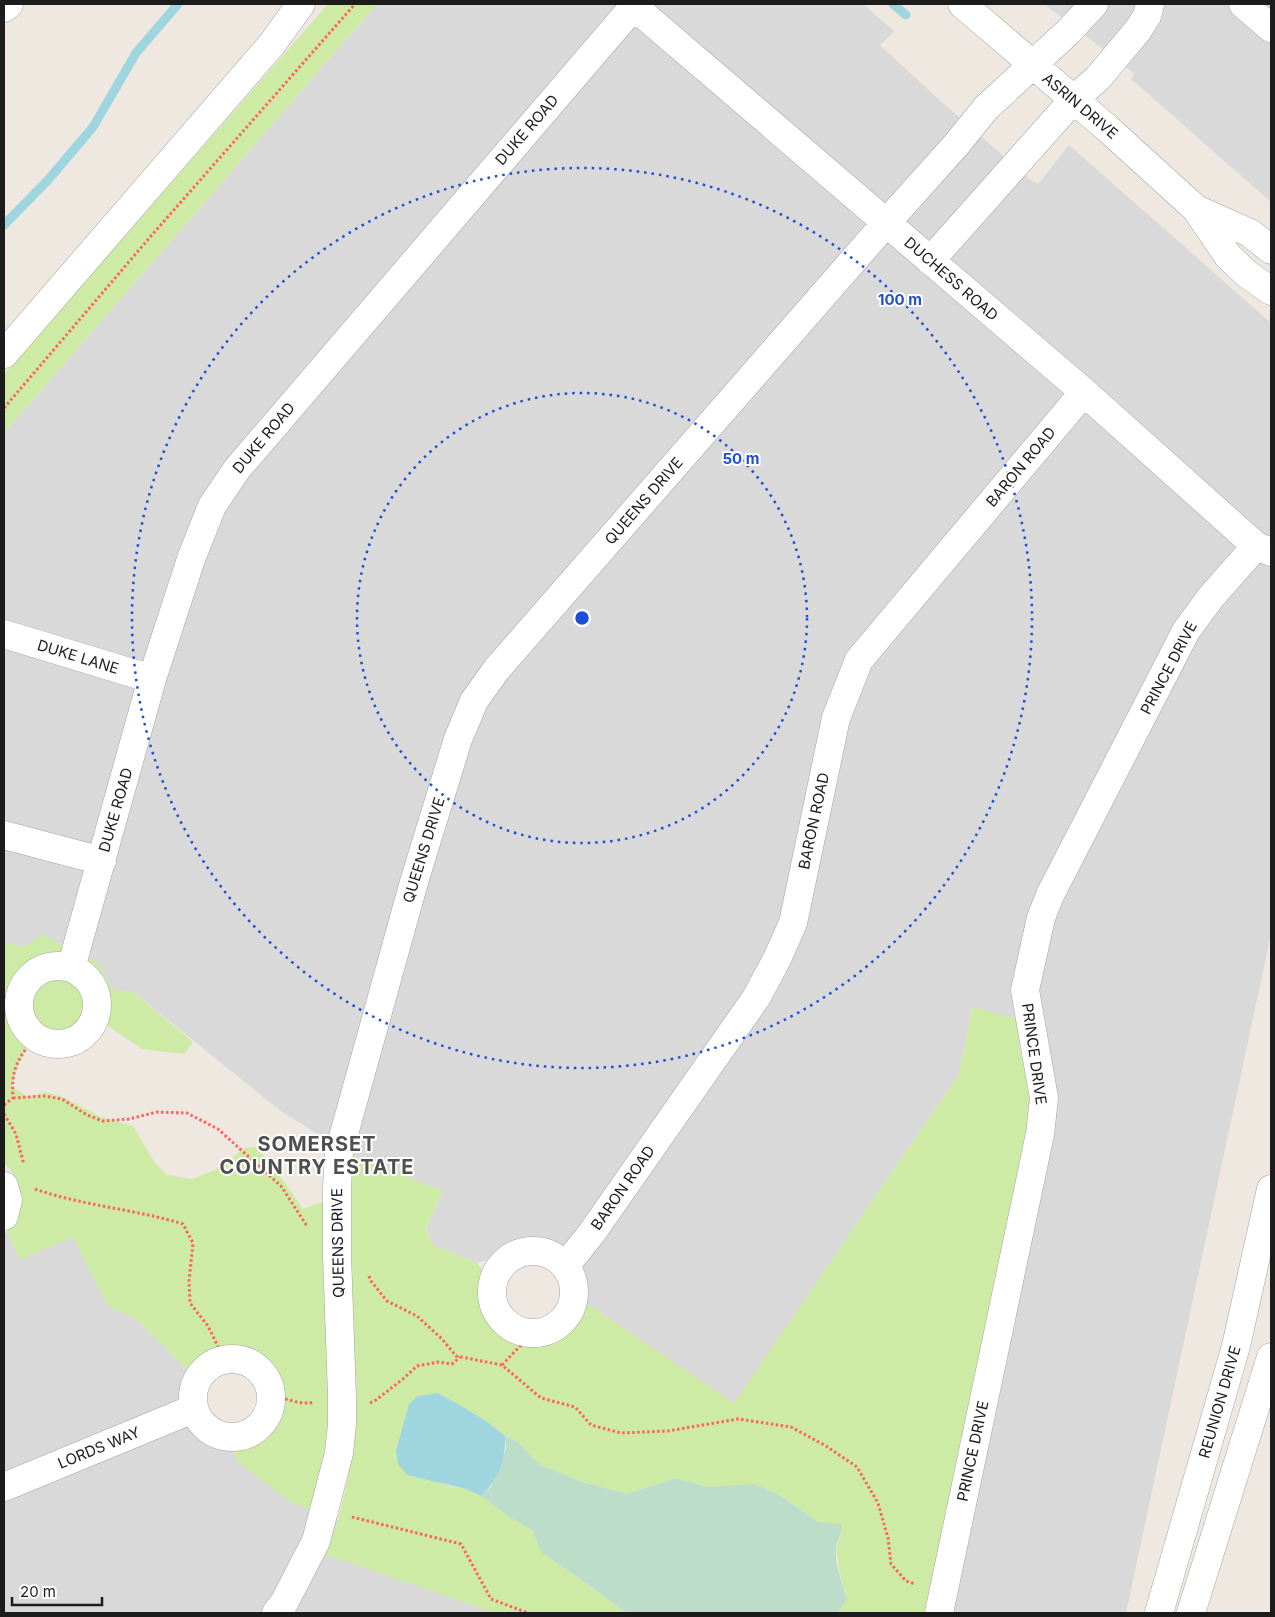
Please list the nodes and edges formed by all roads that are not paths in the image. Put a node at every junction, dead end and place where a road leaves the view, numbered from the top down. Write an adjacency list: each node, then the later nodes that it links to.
1 (9, 4): 8 (street)
2 (301, 4): 17 (street)
3 (962, 4): 10 (street, ASRIN DRIVE)
4 (1094, 4): 10 (street, QUEENS DRIVE)
5 (1150, 4): 11 (street)
6 (1243, 4): 9 (street)
7 (632, 5): 13 (street, DUCHESS ROAD); 21 (street, DUKE ROAD)
8 (4, 8)
9 (1271, 28)
10 (1033, 66): 11 (street, ASRIN DRIVE); 13 (street, QUEENS DRIVE)
11 (1074, 99): 12 (street, ASRIN DRIVE); 15 (street)
12 (1196, 209): 14 (street, ASRIN DRIVE); 16 (street, ASRIN DRIVE)
13 (886, 223): 15 (street, DUCHESS ROAD); 33 (street, QUEENS DRIVE)
14 (1271, 250)
15 (930, 261): 18 (street, DUCHESS ROAD)
16 (1271, 292)
17 (4, 354)
18 (1084, 392): 19 (street, DUCHESS ROAD); 28 (street, BARON ROAD)
19 (1264, 549): 32 (street, PRINCE DRIVE)
20 (4, 634): 21 (street, DUKE LANE)
21 (152, 679): 23 (street, DUKE ROAD)
22 (4, 835): 23 (street)
23 (102, 861): 24 (street, DUKE ROAD)
24 (72, 968): 24 (street)
25 (18, 1180): 27 (street)
26 (1271, 1189): 34 (street, REUNION DRIVE)
27 (4, 1216)
28 (565, 1266): 28 (street)
29 (1271, 1357): 35 (street)
30 (193, 1409): 30 (street); 31 (street, LORDS WAY)
31 (4, 1487)
32 (941, 1602)
33 (276, 1613)
34 (1159, 1613)
35 (1191, 1613)

